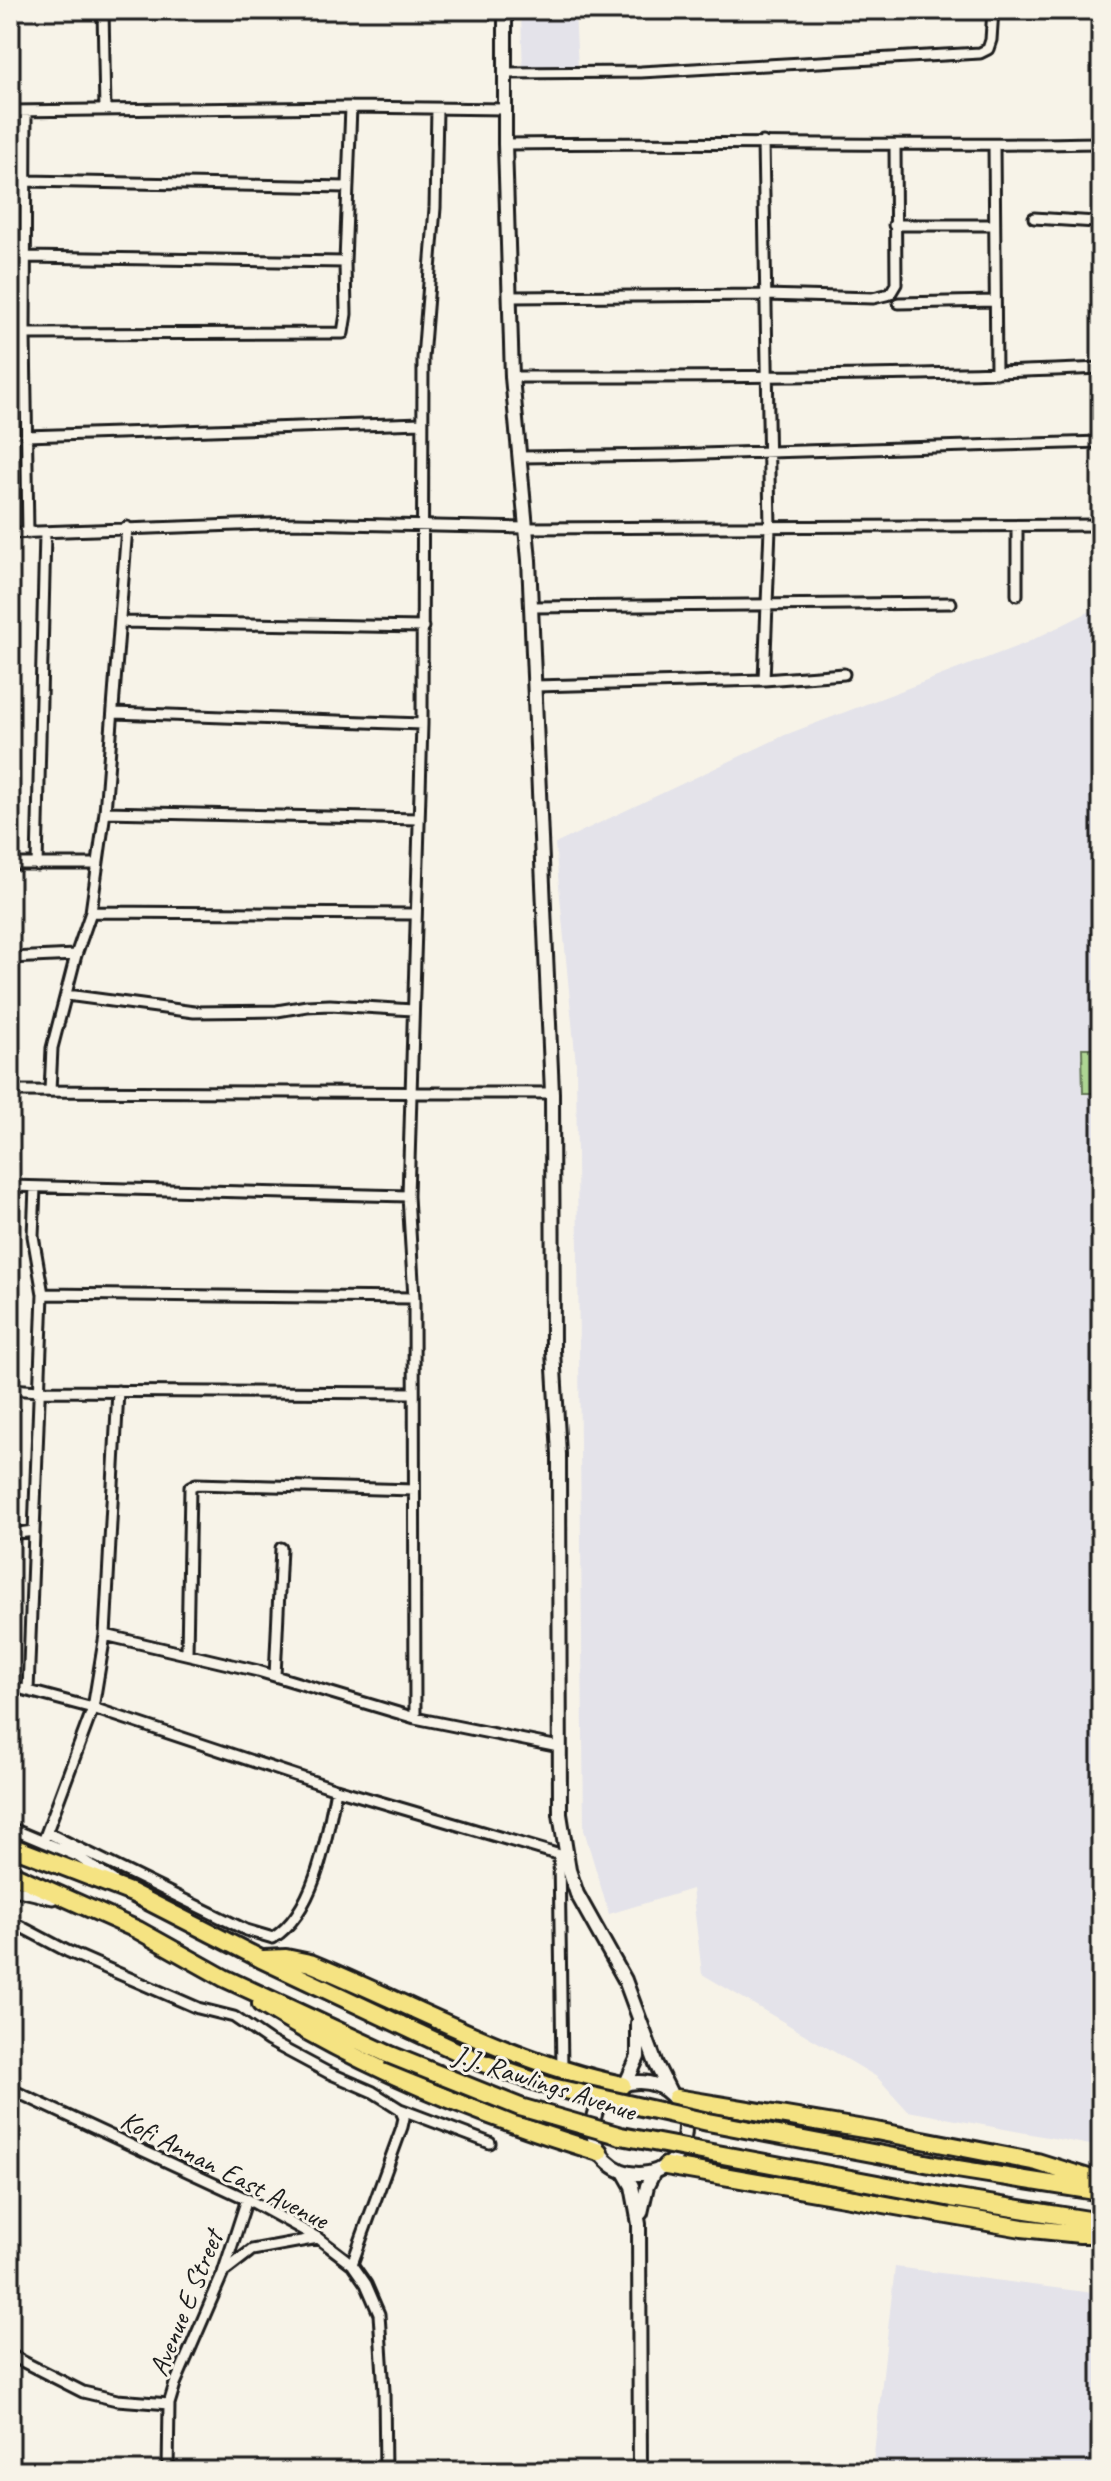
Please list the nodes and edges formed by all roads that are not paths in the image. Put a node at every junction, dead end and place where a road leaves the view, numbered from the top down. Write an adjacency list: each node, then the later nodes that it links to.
1 (103, 10): 8 (street)
2 (505, 10): 4 (street)
3 (993, 10): 4 (street)
4 (505, 73): 7 (street)
5 (351, 107): 6 (street); 8 (street); 17 (street)
6 (437, 109): 7 (street); 33 (street)
7 (505, 109): 13 (street)
8 (105, 110): 10 (street)
9 (10, 111): 10 (street)
10 (26, 111): 16 (street)
11 (763, 142): 13 (street); 15 (street); 24 (street)
12 (1101, 143): 14 (street)
13 (505, 144): 25 (street)
14 (994, 145): 15 (street); 20 (street)
15 (895, 146): 19 (street)
16 (26, 181): 17 (street); 22 (street)
17 (347, 187): 23 (street)
18 (1034, 218): 21 (street)
19 (894, 225): 20 (street); 24 (street)
20 (994, 225): 26 (street)
21 (1101, 226)
22 (26, 257): 23 (street); 28 (street)
23 (345, 262): 28 (street)
24 (765, 295): 25 (street); 32 (street)
25 (510, 297): 31 (street)
26 (995, 301): 27 (street); 30 (street)
27 (899, 303)
28 (25, 334): 34 (street)
29 (1101, 368): 30 (street)
30 (996, 373): 32 (street)
31 (512, 377): 32 (street); 37 (street)
32 (766, 377): 36 (street)
33 (422, 423): 34 (street); 38 (street)
34 (26, 436): 45 (street)
35 (1101, 442): 36 (street)
36 (769, 452): 37 (street); 43 (street)
37 (521, 457): 42 (street)
38 (421, 525): 40 (street); 42 (street); 52 (street)
39 (1101, 525): 41 (street)
40 (127, 527): 46 (street); 51 (street)
41 (1017, 527): 43 (street); 47 (street)
42 (527, 528): 43 (street); 50 (street)
43 (770, 528): 49 (street)
44 (10, 533): 45 (street)
45 (28, 533): 46 (street)
46 (45, 533): 62 (street)
47 (1017, 595)
48 (951, 603): 49 (street)
49 (766, 606): 50 (street); 54 (street)
50 (531, 607): 55 (street)
51 (122, 622): 52 (street); 56 (street)
52 (423, 627): 57 (street)
53 (844, 674): 54 (street)
54 (764, 680): 55 (street)
55 (535, 686): 72 (street)
56 (114, 713): 57 (street); 58 (street)
57 (422, 724): 59 (street)
58 (105, 812): 59 (street); 61 (street)
59 (418, 819): 64 (street)
60 (10, 864): 62 (street)
61 (97, 864): 62 (street); 63 (street)
62 (37, 865)
63 (91, 912): 64 (street); 65 (street)
64 (416, 914): 68 (street)
65 (76, 955): 66 (street); 67 (street)
66 (10, 958)
67 (67, 995): 68 (street); 70 (street)
68 (413, 1010): 71 (street)
69 (10, 1091): 70 (street)
70 (50, 1091): 71 (street)
71 (410, 1091): 72 (street); 75 (street)
72 (552, 1093): 93 (street)
73 (10, 1186): 74 (street)
74 (35, 1187): 75 (street); 76 (street)
75 (408, 1196): 77 (street)
76 (43, 1294): 77 (street); 79 (street)
77 (414, 1298): 81 (street)
78 (10, 1389): 79 (street)
79 (39, 1391): 80 (street); 83 (street)
80 (118, 1391): 81 (street); 86 (street)
81 (414, 1393): 82 (street)
82 (414, 1490): 87 (street); 92 (street)
83 (34, 1531): 84 (street); 90 (street)
84 (10, 1534)
85 (281, 1548): 88 (street)
86 (105, 1635): 87 (street); 91 (street)
87 (187, 1653): 88 (street)
88 (275, 1676): 92 (street)
89 (10, 1686): 90 (street)
90 (28, 1691): 91 (street)
91 (93, 1708): 94 (street); 96 (street)
92 (415, 1718): 93 (street)
93 (559, 1747): 98 (street)
94 (336, 1789): 96 (street); 98 (street)
95 (10, 1828): 96 (street)
96 (46, 1838): 101 (street)
97 (10, 1846): 101 (highway, J.J. Rawlings Avenue)
98 (563, 1856): 106 (street); 107 (street)
99 (10, 1873): 102 (highway, J.J. Rawlings Avenue)
100 (10, 1889): 102 (street)
101 (132, 1893): 104 (highway, J.J. Rawlings Avenue)
102 (77, 1904): 105 (highway, J.J. Rawlings Avenue)
103 (10, 1921): 111 (street)
104 (261, 1959): 107 (highway); 117 (highway, J.J. Rawlings Avenue, bridge)
105 (224, 1978): 113 (highway); 119 (highway, J.J. Rawlings Avenue, bridge)
106 (637, 2008): 108 (street); 110 (street)
107 (562, 2069): 108 (highway)
108 (624, 2084): 110 (street); 113 (street)
109 (10, 2089): 118 (street, Kofi Annan East Avenue)
110 (673, 2095): 114 (street); 116 (highway)
111 (400, 2109): 112 (street); 123 (street)
112 (490, 2143)
113 (599, 2152): 115 (street)
114 (660, 2169): 115 (street); 120 (street); 121 (highway)
115 (624, 2172): 120 (street)
116 (1101, 2182)
117 (1101, 2192)
118 (247, 2199): 122 (street, Kofi Annan East Avenue); 124 (street, Avenue E Street)
119 (1101, 2222)
120 (639, 2224): 129 (street)
121 (1101, 2234)
122 (318, 2238): 123 (street, Kofi Annan East Avenue); 124 (street)
123 (352, 2264): 128 (street, Kofi Annan East Avenue)
124 (223, 2273): 126 (street, Avenue E Street)
125 (10, 2355): 126 (street)
126 (169, 2404): 127 (street, Avenue E Street)
127 (168, 2471)
128 (385, 2471)
129 (640, 2471)

